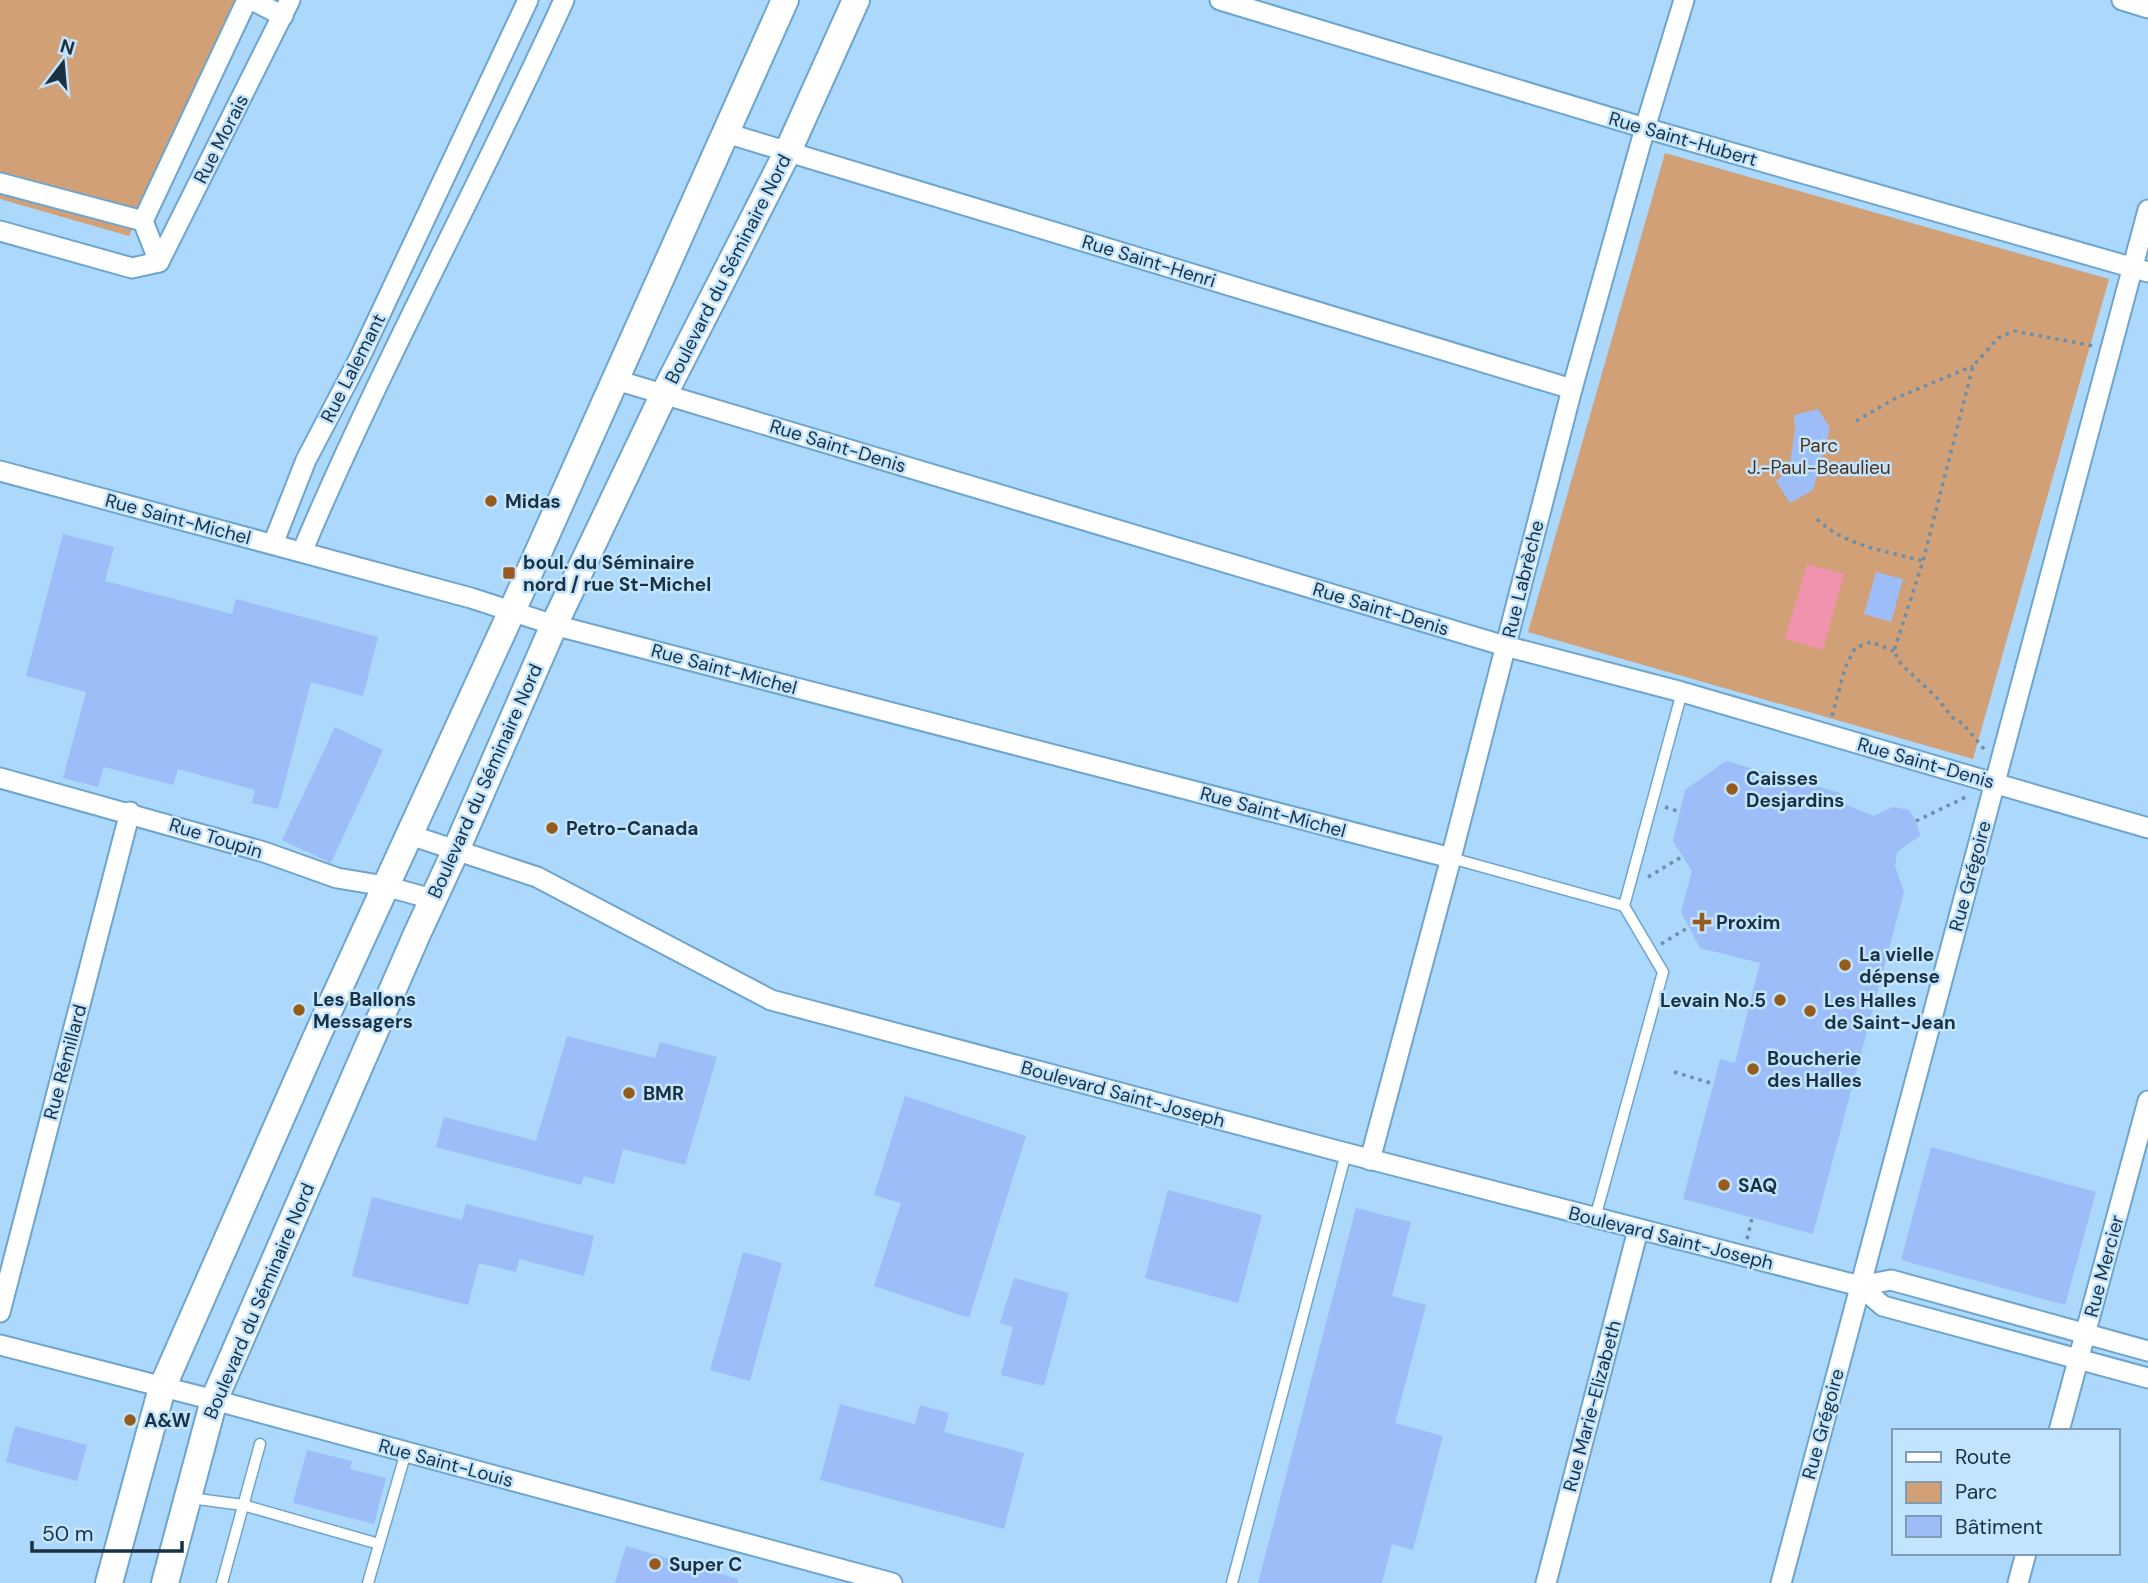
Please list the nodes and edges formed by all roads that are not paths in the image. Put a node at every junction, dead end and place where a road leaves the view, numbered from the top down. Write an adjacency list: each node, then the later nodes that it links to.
1 (250, 0): 9 (street, Rue Morais); 19 (street, Rue Morais)
2 (564, 0): 11 (street, Rue Lalemant)
3 (785, 0): 13 (main road)
4 (856, 0): 14 (main road, Boulevard du Séminaire Nord)
5 (1220, 0): 12 (street, Rue Saint-Hubert)
6 (1684, 0): 12 (street, Rue Labrèche)
7 (2122, 0): 10 (street)
8 (525, 7): 11 (street, Rue Lalemant); 16 (street, Rue Lalemant)
9 (286, 8): 21 (street, Rue Morais)
10 (2148, 8)
11 (551, 30): 17 (street, Rue Lalemant)
12 (1645, 128): 22 (street, Rue Saint-Hubert); 24 (street, Rue Labrèche)
13 (726, 133): 14 (street, Rue Saint-Henri); 23 (main road)
14 (788, 151): 24 (street, Rue Saint-Henri); 25 (main road, Boulevard du Séminaire Nord)
15 (0, 183): 19 (street)
16 (437, 194): 17 (street); 27 (street, Rue Lalemant)
17 (466, 209): 28 (street, Rue Lalemant)
18 (2148, 210): 22 (street, Rue Grégoire)
19 (143, 220): 21 (street)
20 (0, 231): 21 (street)
21 (159, 262)
22 (2140, 270): 33 (street, Rue Grégoire)
23 (616, 380): 25 (street, Rue Saint-Denis); 29 (main road)
24 (1572, 389): 31 (street, Rue Labrèche)
25 (664, 394): 30 (main road, Boulevard du Séminaire Nord); 31 (street, Rue Saint-Denis)
26 (0, 471): 27 (street, Rue Saint-Michel)
27 (273, 544): 28 (street, Rue Saint-Michel)
28 (302, 552): 29 (street, Rue Saint-Michel)
29 (512, 611): 30 (street, Rue Saint-Michel); 37 (main road)
30 (554, 625): 38 (main road, Boulevard du Séminaire Nord); 39 (street, Rue Saint-Michel)
31 (1506, 646): 32 (street, Rue Saint-Denis); 39 (street, Rue Labrèche)
32 (1682, 692): 33 (street, Rue Saint-Denis); 42 (lane)
33 (1997, 776): 36 (street, Rue Saint-Denis); 48 (street, Rue Grégoire)
34 (0, 778): 35 (street, Rue Toupin)
35 (130, 813): 40 (street, Rue Toupin); 49 (street, Rue Rémillard)
36 (2148, 828)
37 (410, 835): 38 (street, Boulevard Saint-Joseph); 40 (main road)
38 (457, 850): 41 (main road, Boulevard du Séminaire Nord); 44 (street, Boulevard Saint-Joseph)
39 (1451, 858): 42 (lane); 45 (street, Rue Labrèche)
40 (385, 886): 41 (street, Rue Toupin); 55 (main road)
41 (432, 899): 56 (main road, Boulevard du Séminaire Nord)
42 (1624, 906): 46 (lane)
43 (2148, 1101): 50 (street, Rue Mercier)
44 (1346, 1153): 45 (street, Boulevard Saint-Joseph); 69 (lane)
45 (1370, 1160): 46 (street, Boulevard Saint-Joseph)
46 (1595, 1219): 47 (street, Boulevard Saint-Joseph)
47 (1638, 1230): 48 (street, Boulevard Saint-Joseph); 70 (street, Rue Marie-Elizabeth)
48 (1860, 1286): 50 (street, Boulevard Saint-Joseph); 53 (street, Boulevard Saint-Joseph); 71 (street, Rue Grégoire)
49 (0, 1312)
50 (2085, 1334): 52 (street, Boulevard Saint-Joseph); 53 (street, Rue Mercier)
51 (0, 1345): 55 (street, Rue Saint-Louis)
52 (2148, 1351)
53 (2078, 1360): 54 (street, Boulevard Saint-Joseph); 57 (street, Rue Mercier)
54 (2148, 1378)
55 (162, 1388): 56 (street, Rue Saint-Louis); 64 (main road)
56 (214, 1400): 59 (street, Rue Saint-Louis); 60 (main road, Boulevard du Séminaire Nord)
57 (2060, 1429)
58 (260, 1444): 61 (lane)
59 (406, 1452): 62 (lane); 68 (street, Rue Saint-Louis)
60 (188, 1498): 61 (lane); 65 (main road, Boulevard du Séminaire Nord)
61 (243, 1505): 62 (lane); 66 (lane)
62 (379, 1544): 67 (lane)
63 (2025, 1555): 72 (street)
64 (111, 1583)
65 (165, 1583)
66 (222, 1583)
67 (368, 1583)
68 (892, 1583)
69 (1232, 1583)
70 (1546, 1583)
71 (1780, 1583)
72 (2018, 1583)

